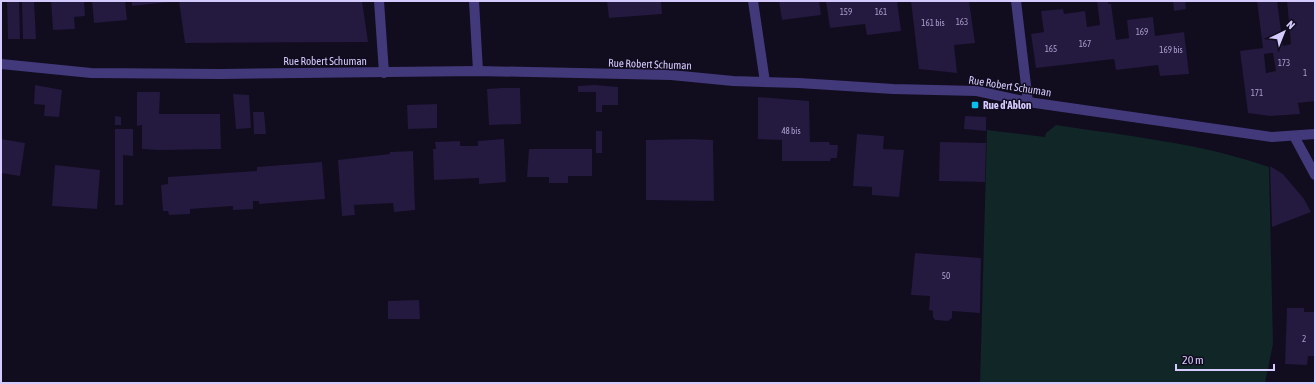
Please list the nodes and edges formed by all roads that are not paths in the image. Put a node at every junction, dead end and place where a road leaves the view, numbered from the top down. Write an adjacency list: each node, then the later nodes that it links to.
1 (379, 1): 7 (street)
2 (474, 1): 6 (street)
3 (753, 1): 8 (street)
4 (1016, 1): 9 (street)
5 (1, 64): 7 (street, Rue Robert Schuman)
6 (478, 71): 7 (street, Rue Robert Schuman); 8 (street, Rue Robert Schuman)
7 (384, 73)
8 (765, 82): 9 (street, Rue Robert Schuman)
9 (1028, 102): 11 (street, Rue Robert Schuman)
10 (1315, 134): 11 (street, Rue Robert Schuman)
11 (1294, 136): 12 (street)
12 (1315, 174)

